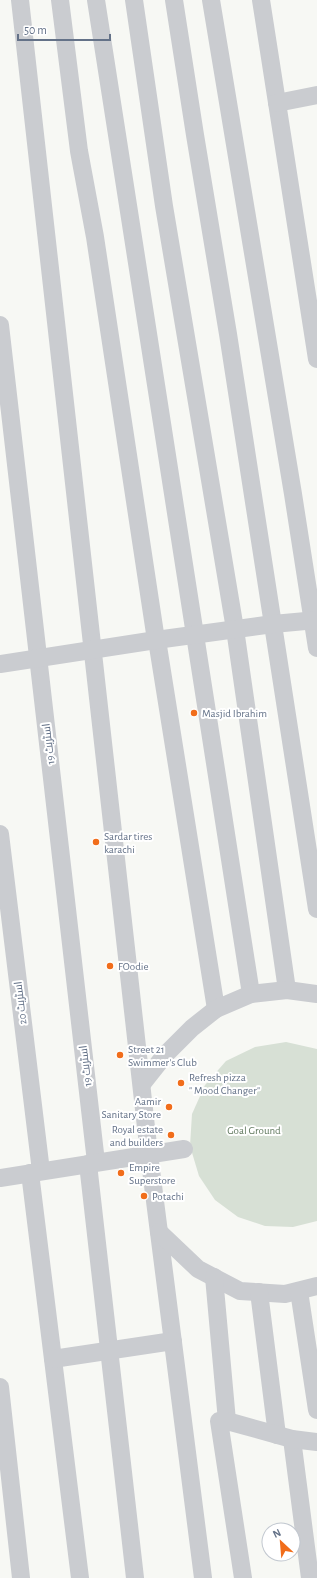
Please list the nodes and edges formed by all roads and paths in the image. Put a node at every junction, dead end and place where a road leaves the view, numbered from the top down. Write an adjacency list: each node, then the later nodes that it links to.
1 (20, 0): 18 (street)
2 (60, 0): 16 (street)
3 (96, 0): 15 (street)
4 (134, 0): 14 (street)
5 (174, 0): 13 (street)
6 (212, 0): 12 (street)
7 (261, 0): 9 (street)
8 (317, 95): 9 (street)
9 (277, 103): 11 (street)
10 (0, 326): 19 (street, اسٹریٹ 19)
11 (316, 352)
12 (315, 620): 13 (street); 17 (street)
13 (273, 624): 14 (street); 22 (street)
14 (235, 629): 15 (street); 23 (street)
15 (196, 635): 16 (street); 24 (street)
16 (156, 640): 18 (street); 26 (street)
17 (317, 648)
18 (93, 649): 19 (street); 27 (street)
19 (38, 658): 20 (street); 30 (street, اسٹریٹ 19)
20 (0, 664)
21 (0, 834): 31 (street, اسٹریٹ 20)
22 (317, 909)
23 (286, 990): 24 (street); 25 (street)
24 (251, 994): 26 (street)
25 (317, 994)
26 (216, 1009): 27 (street)
27 (142, 1084): 29 (street)
28 (184, 1149): 29 (street)
29 (149, 1154): 30 (street); 33 (street)
30 (92, 1163): 31 (street); 39 (street, اسٹریٹ 19)
31 (36, 1172): 32 (street); 40 (street, اسٹریٹ 20)
32 (0, 1178)
33 (159, 1232): 34 (street); 38 (street)
34 (214, 1277): 37 (street); 43 (street)
35 (317, 1286): 36 (street)
36 (299, 1291): 37 (street); 42 (street)
37 (259, 1292): 44 (street)
38 (173, 1341): 39 (street); 49 (street)
39 (109, 1350): 40 (street); 48 (street, اسٹریٹ 19)
40 (53, 1359): 47 (street, اسٹریٹ 20)
41 (0, 1388): 46 (street)
42 (317, 1410)
43 (227, 1421): 44 (street); 50 (street)
44 (285, 1437): 45 (street); 51 (street)
45 (317, 1442)
46 (21, 1578)
47 (80, 1578)
48 (135, 1578)
49 (203, 1578)
50 (243, 1578)
51 (310, 1578)

